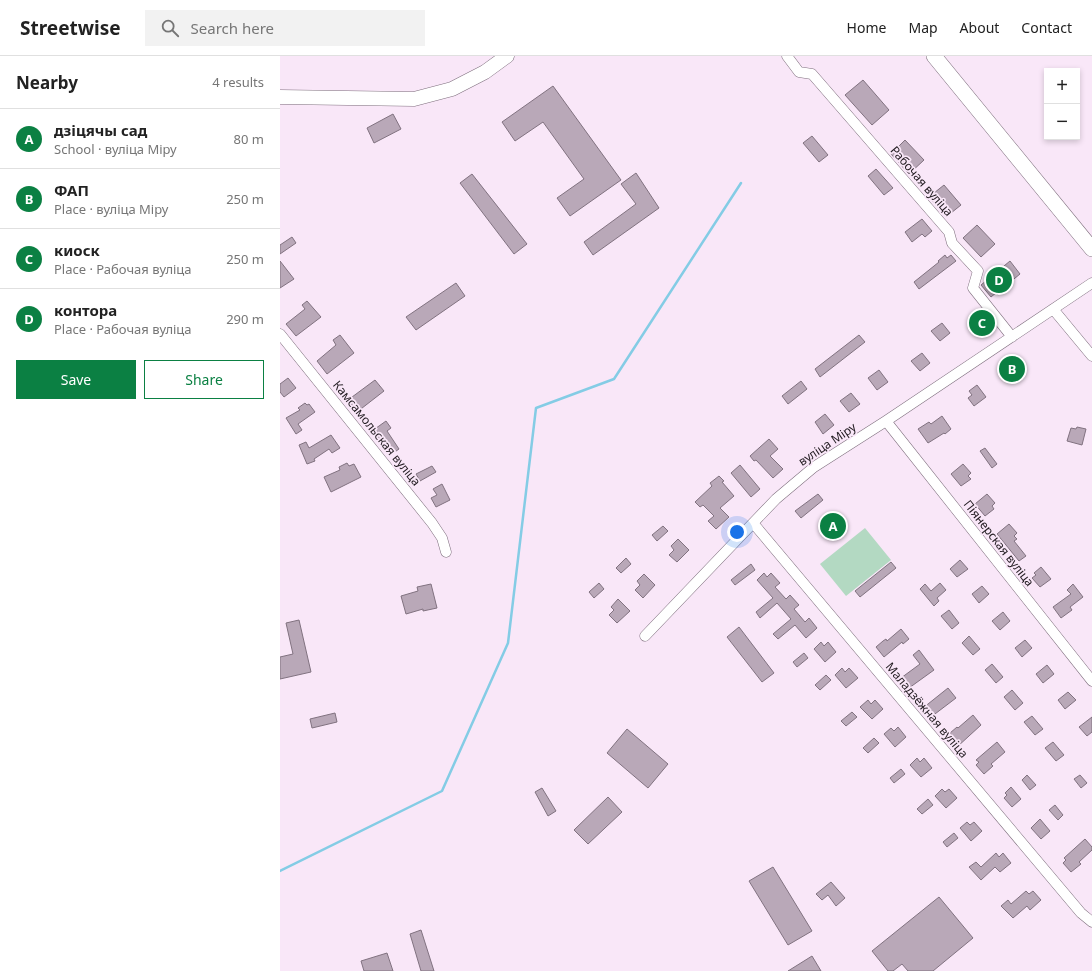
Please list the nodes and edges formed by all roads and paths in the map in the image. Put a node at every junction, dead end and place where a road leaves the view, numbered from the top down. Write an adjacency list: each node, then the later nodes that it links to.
1 (507, 56): 4 (street)
2 (787, 56): 9 (street, Рабочая вуліца)
3 (934, 56): 5 (main road)
4 (280, 97)
5 (1092, 249)
6 (1092, 283): 7 (street, вуліца Міру)
7 (1053, 309): 9 (street, вуліца Міру); 10 (street)
8 (280, 334): 13 (street, Камсамольская вуліца)
9 (1012, 337): 11 (street, вуліца Міру)
10 (1092, 356)
11 (886, 421): 12 (street, вуліца Міру); 15 (street, Піянерская вуліца)
12 (753, 523): 14 (street, вуліца Міру); 16 (street, Маладзёжная вуліца)
13 (446, 552)
14 (645, 636)
15 (1092, 681)
16 (1092, 922)

